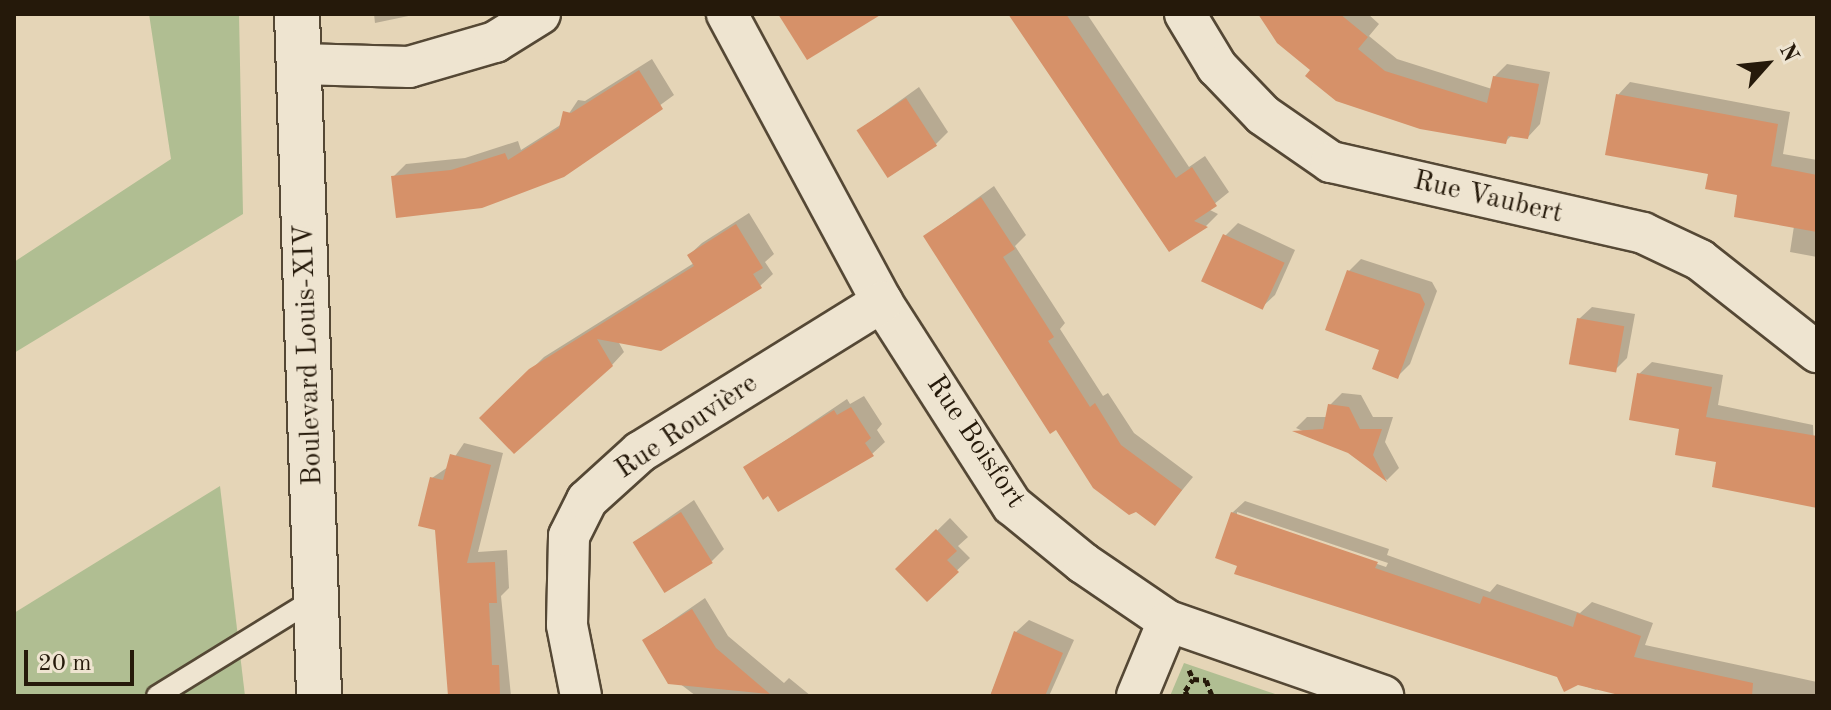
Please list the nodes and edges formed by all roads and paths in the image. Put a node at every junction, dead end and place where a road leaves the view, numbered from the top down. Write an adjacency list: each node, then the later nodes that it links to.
1 (297, 14): 5 (main road, Boulevard Louis-XIV)
2 (540, 14): 5 (street)
3 (727, 14): 6 (street, Rue Boisfort)
4 (1185, 14): 7 (street, Rue Vaubert)
5 (299, 64): 8 (main road, Boulevard Louis-XIV)
6 (882, 302): 9 (street, Rue Boisfort); 13 (street, Rue Rouvière)
7 (1817, 352)
8 (317, 597): 11 (lane); 12 (main road, Boulevard Louis-XIV)
9 (1168, 621): 14 (street); 16 (street, Rue Boisfort)
10 (1193, 679): 15 (path)
11 (157, 696)
12 (319, 696)
13 (581, 696)
14 (1137, 696)
15 (1188, 696)
16 (1383, 696)

